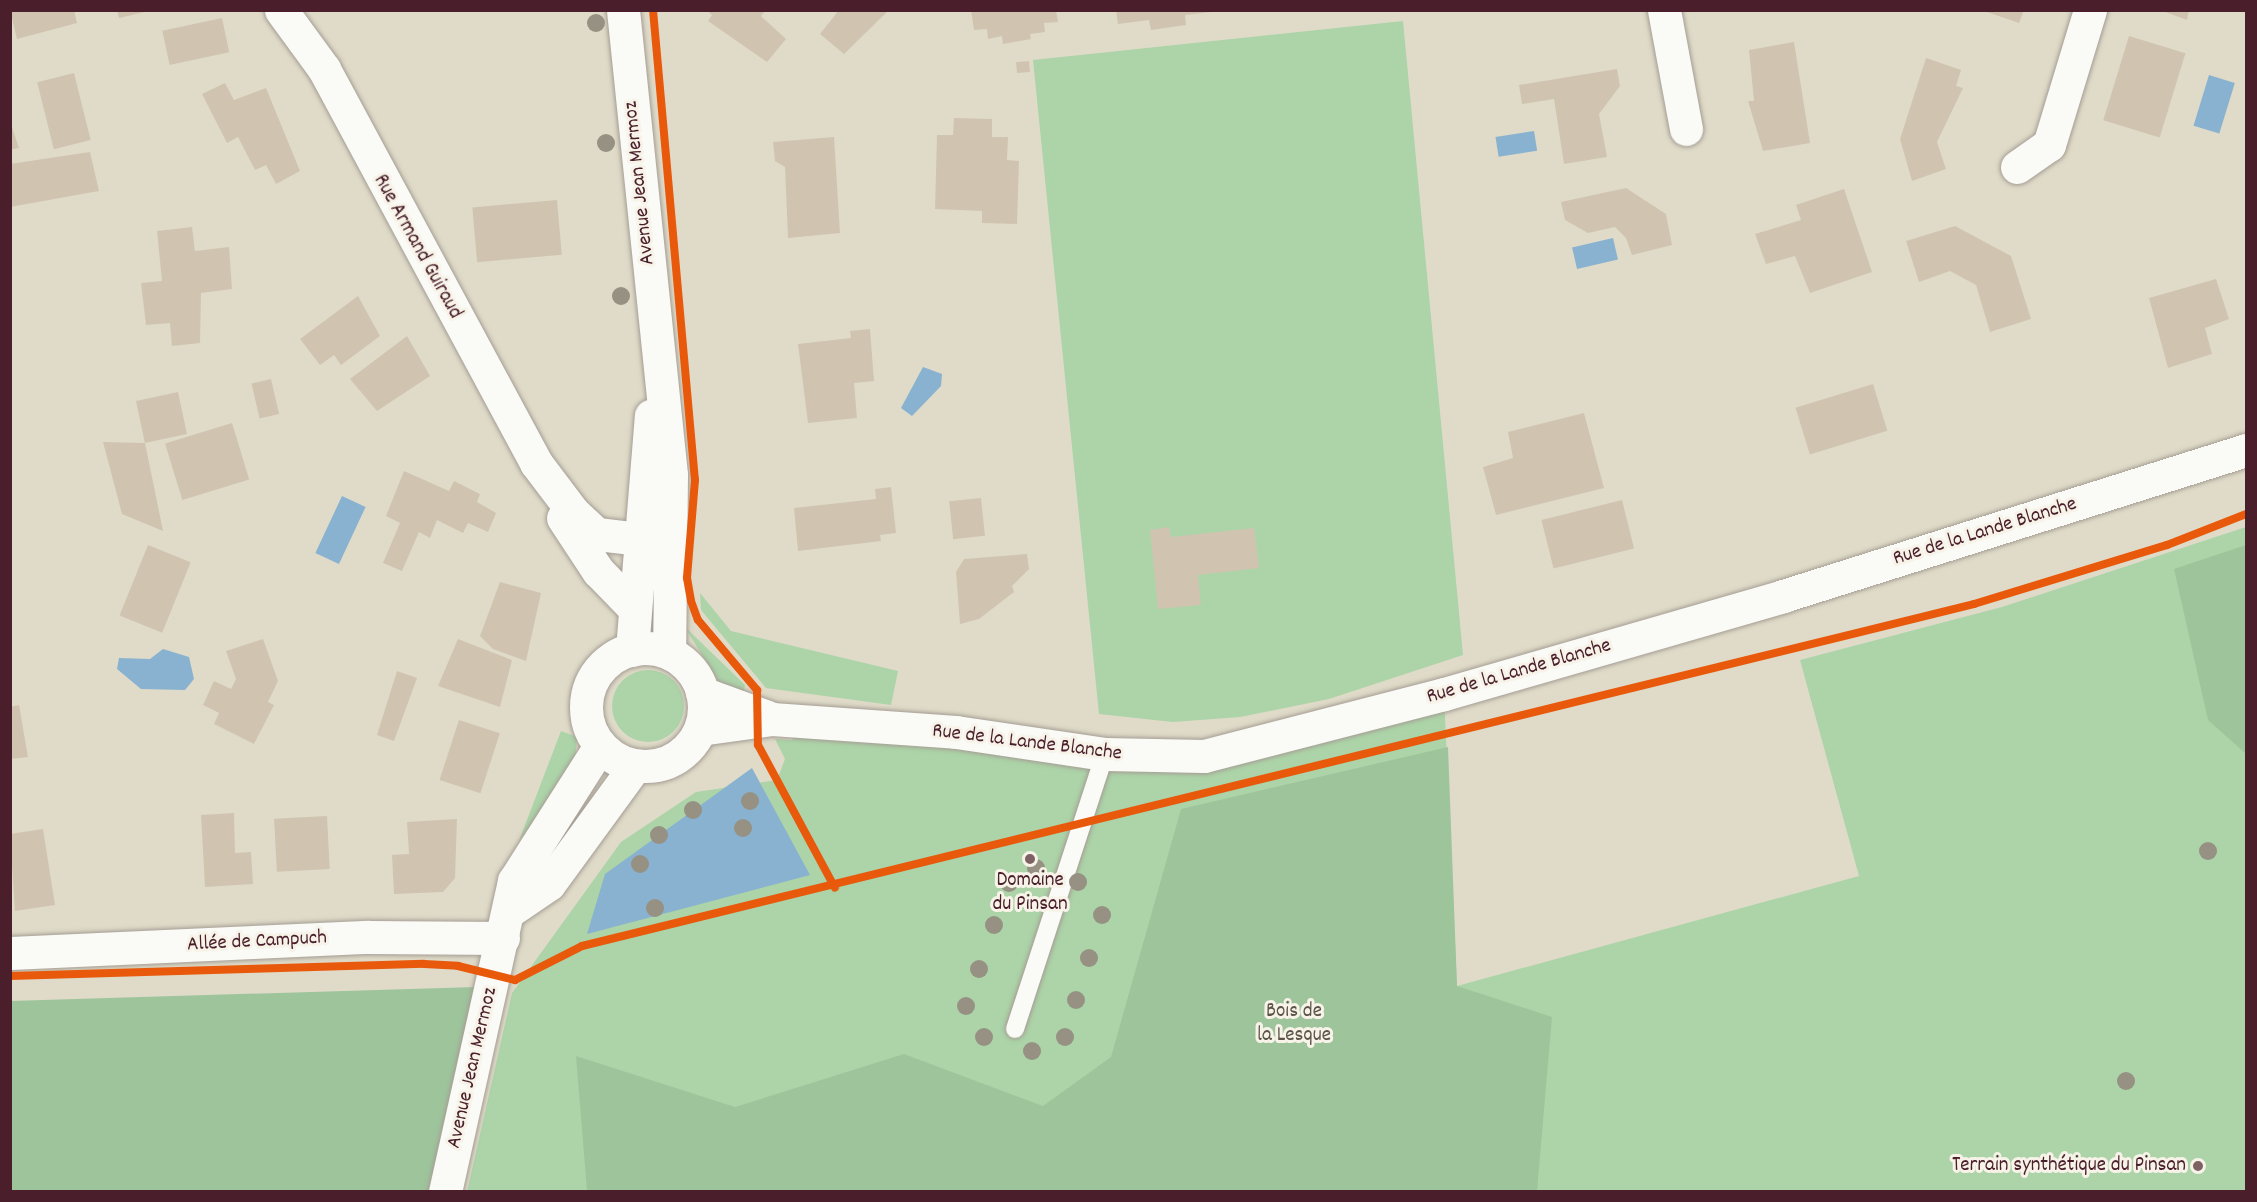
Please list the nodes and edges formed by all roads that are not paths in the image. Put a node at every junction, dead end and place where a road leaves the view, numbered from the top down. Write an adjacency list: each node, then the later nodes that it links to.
1 (280, 10): 9 (street, Rue Armand Guiraud)
2 (623, 10): 7 (street, Avenue Jean Mermoz)
3 (1664, 10): 5 (street)
4 (2090, 10): 6 (street)
5 (1686, 129)
6 (2017, 167)
7 (658, 355): 10 (street, Avenue Jean Mermoz); 13 (street, Avenue Jean Mermoz)
8 (2247, 450): 18 (street, Rue de la Lande Blanche)
9 (553, 485): 10 (street, Rue Armand Guiraud); 11 (street, Rue Armand Guiraud)
10 (639, 538): 11 (street, Avenue Jean Mermoz)
11 (635, 609): 12 (street, Avenue Jean Mermoz)
12 (632, 650): 13 (street); 17 (street)
13 (669, 653): 14 (street)
14 (702, 693): 15 (street, Rue de la Lande Blanche); 16 (street)
15 (772, 719): 16 (street, Rue de la Lande Blanche); 18 (street, Rue de la Lande Blanche)
16 (700, 729): 19 (street)
17 (600, 746): 19 (street); 20 (street, Avenue Jean Mermoz)
18 (1105, 754): 22 (lane)
19 (635, 766): 20 (street)
20 (507, 924): 21 (street, Allée de Campuch); 23 (street, Avenue Jean Mermoz)
21 (10, 953)
22 (1016, 1029)
23 (445, 1191)

